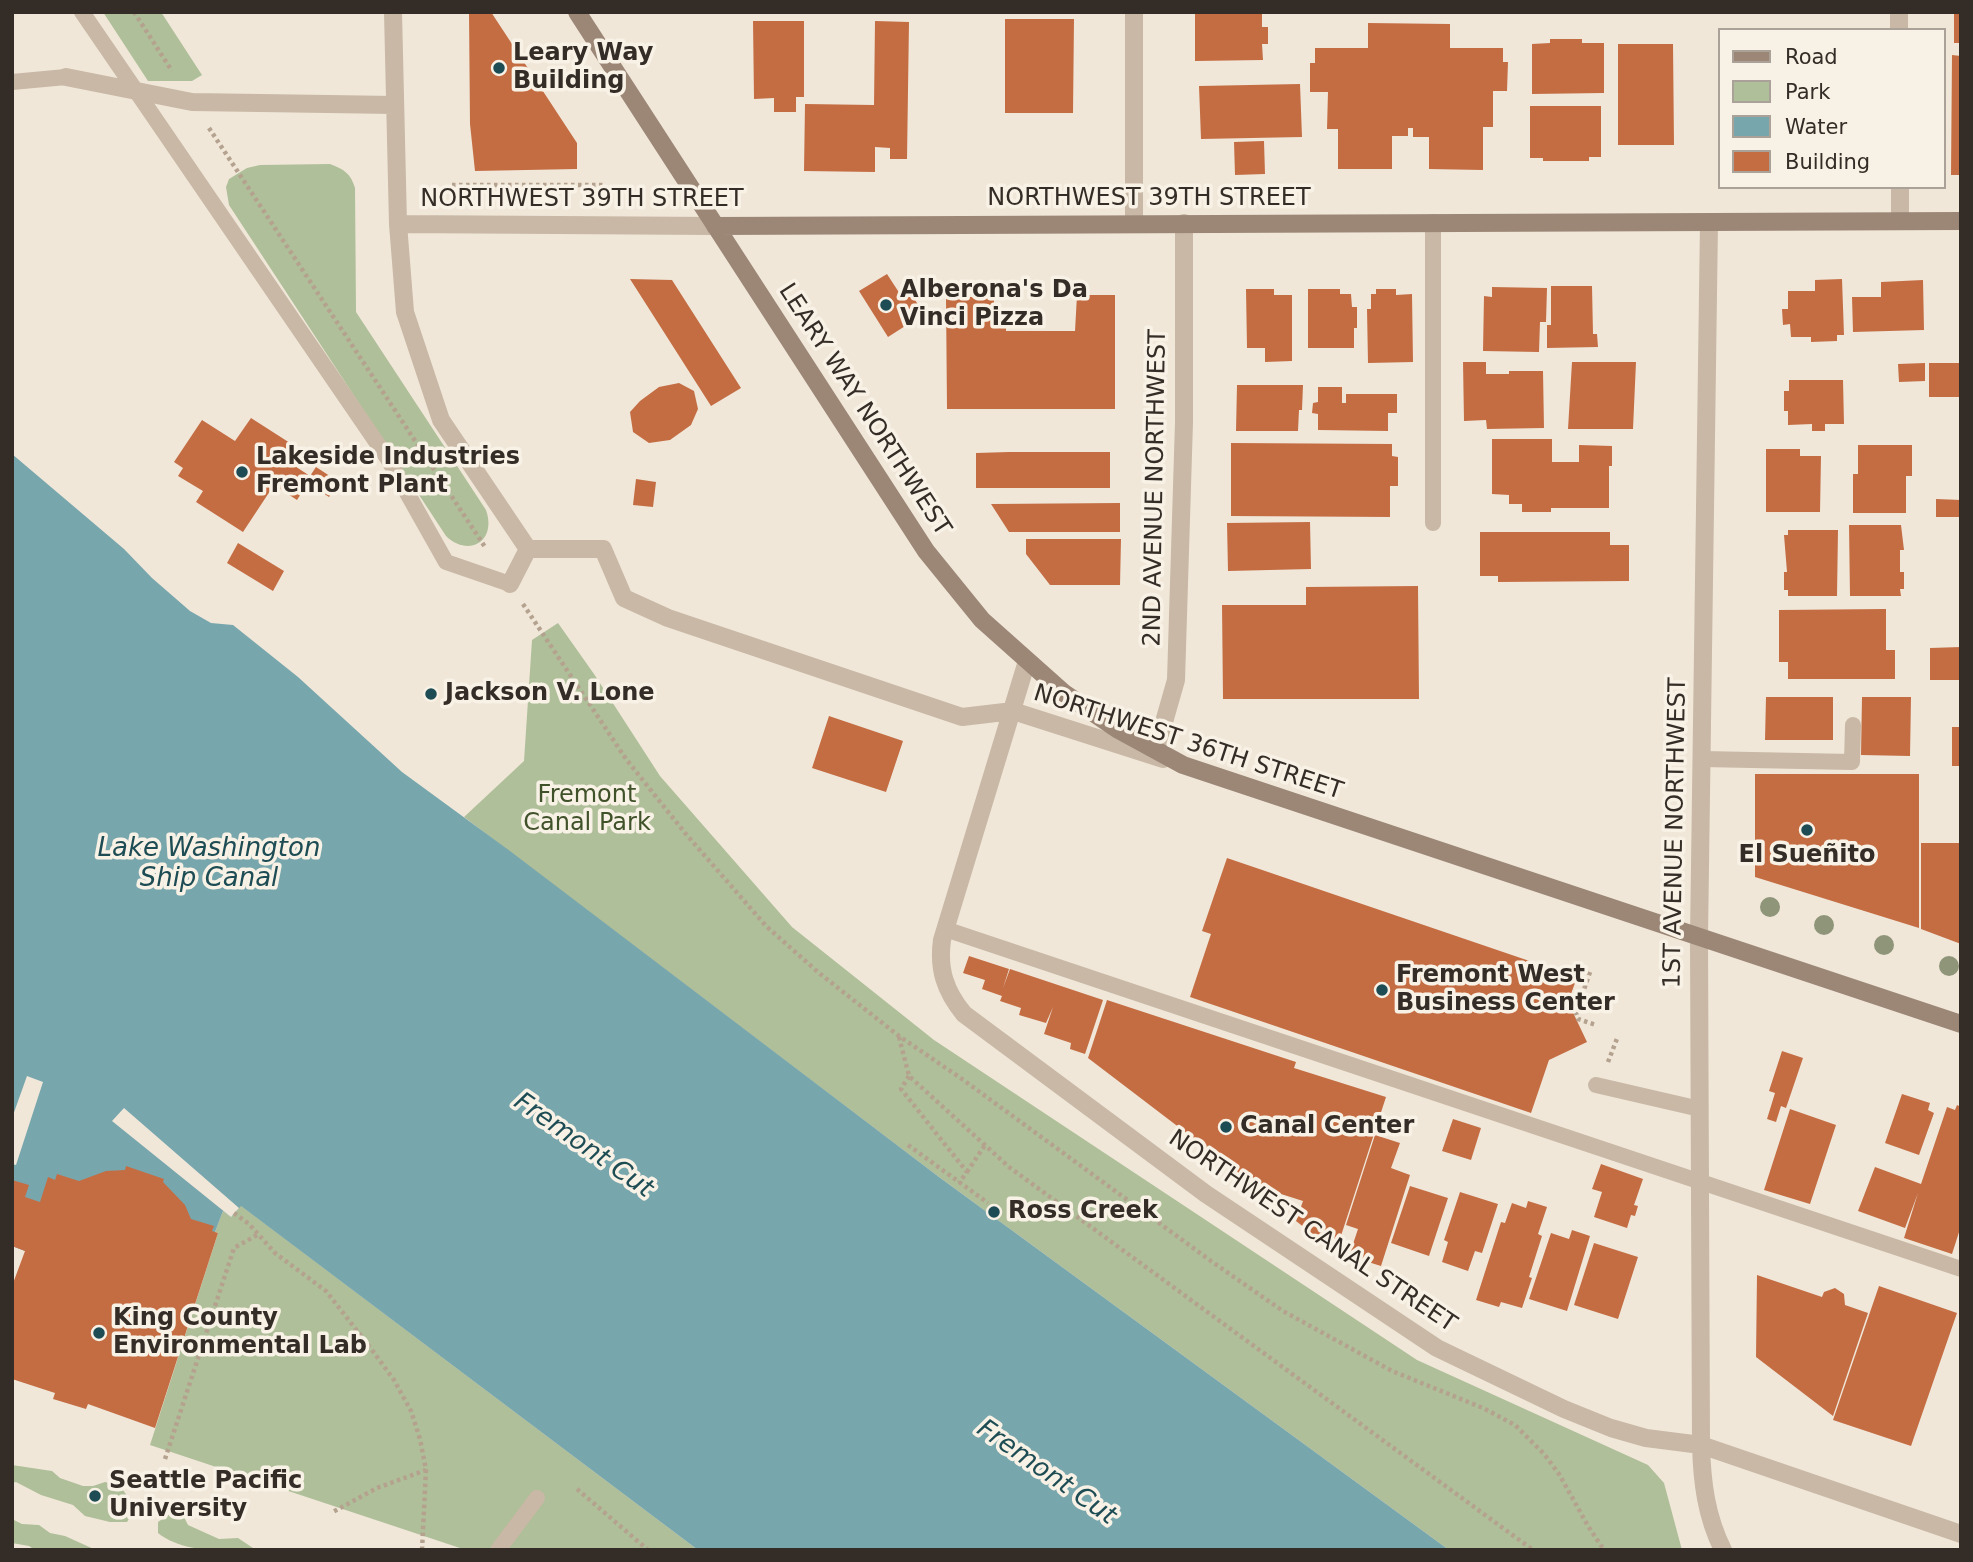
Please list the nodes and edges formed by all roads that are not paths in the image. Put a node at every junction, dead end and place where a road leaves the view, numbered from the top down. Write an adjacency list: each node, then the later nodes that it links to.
1 (82, 12): 7 (lane)
2 (393, 12): 8 (street)
3 (577, 12): 17 (main road, LEARY WAY NORTHWEST)
4 (1134, 12): 14 (street)
5 (65, 77): 6 (lane); 7 (street)
6 (12, 82)
7 (138, 93): 8 (street); 20 (lane)
8 (395, 105): 16 (street)
9 (1900, 189): 10 (street)
10 (1900, 221): 11 (main road, NORTHWEST 39TH STREET); 13 (main road, NORTHWEST 39TH STREET)
11 (1961, 221)
12 (1433, 222): 13 (main road, NORTHWEST 39TH STREET); 15 (main road, NORTHWEST 39TH STREET); 18 (lane)
13 (1709, 222): 25 (street, 1ST AVENUE NORTHWEST)
14 (1134, 223): 15 (main road, NORTHWEST 39TH STREET); 17 (main road, NORTHWEST 39TH STREET)
15 (1184, 223): 24 (street, 2ND AVENUE NORTHWEST)
16 (398, 224): 17 (street, NORTHWEST 39TH STREET); 19 (street)
17 (715, 226): 21 (main road, LEARY WAY NORTHWEST)
18 (1433, 523)
19 (528, 550): 20 (street); 22 (street, NORTHWEST 36TH STREET)
20 (510, 584)
21 (1027, 661): 22 (street); 24 (main road, LEARY WAY NORTHWEST)
22 (1013, 711): 26 (street, NORTHWEST 36TH STREET); 27 (street)
23 (1853, 725): 25 (lane)
24 (1156, 750): 26 (main road, LEARY WAY NORTHWEST)
25 (1702, 759): 28 (street, 1ST AVENUE NORTHWEST)
26 (1183, 765): 28 (main road, NORTHWEST 36TH STREET)
27 (945, 929): 32 (lane); 34 (street, NORTHWEST CANAL STREET)
28 (1699, 937): 29 (main road, NORTHWEST 36TH STREET); 31 (street, 1ST AVENUE NORTHWEST)
29 (1961, 1024)
30 (1596, 1085): 31 (lane)
31 (1700, 1109): 32 (street, 1ST AVENUE NORTHWEST)
32 (1700, 1182): 33 (lane); 34 (street, 1ST AVENUE NORTHWEST)
33 (1961, 1269)
34 (1701, 1445): 36 (street, NORTHWEST CANAL STREET); 38 (street, 1ST AVENUE NORTHWEST)
35 (537, 1498): 37 (lane)
36 (1961, 1534)
37 (498, 1550)
38 (1723, 1550)

